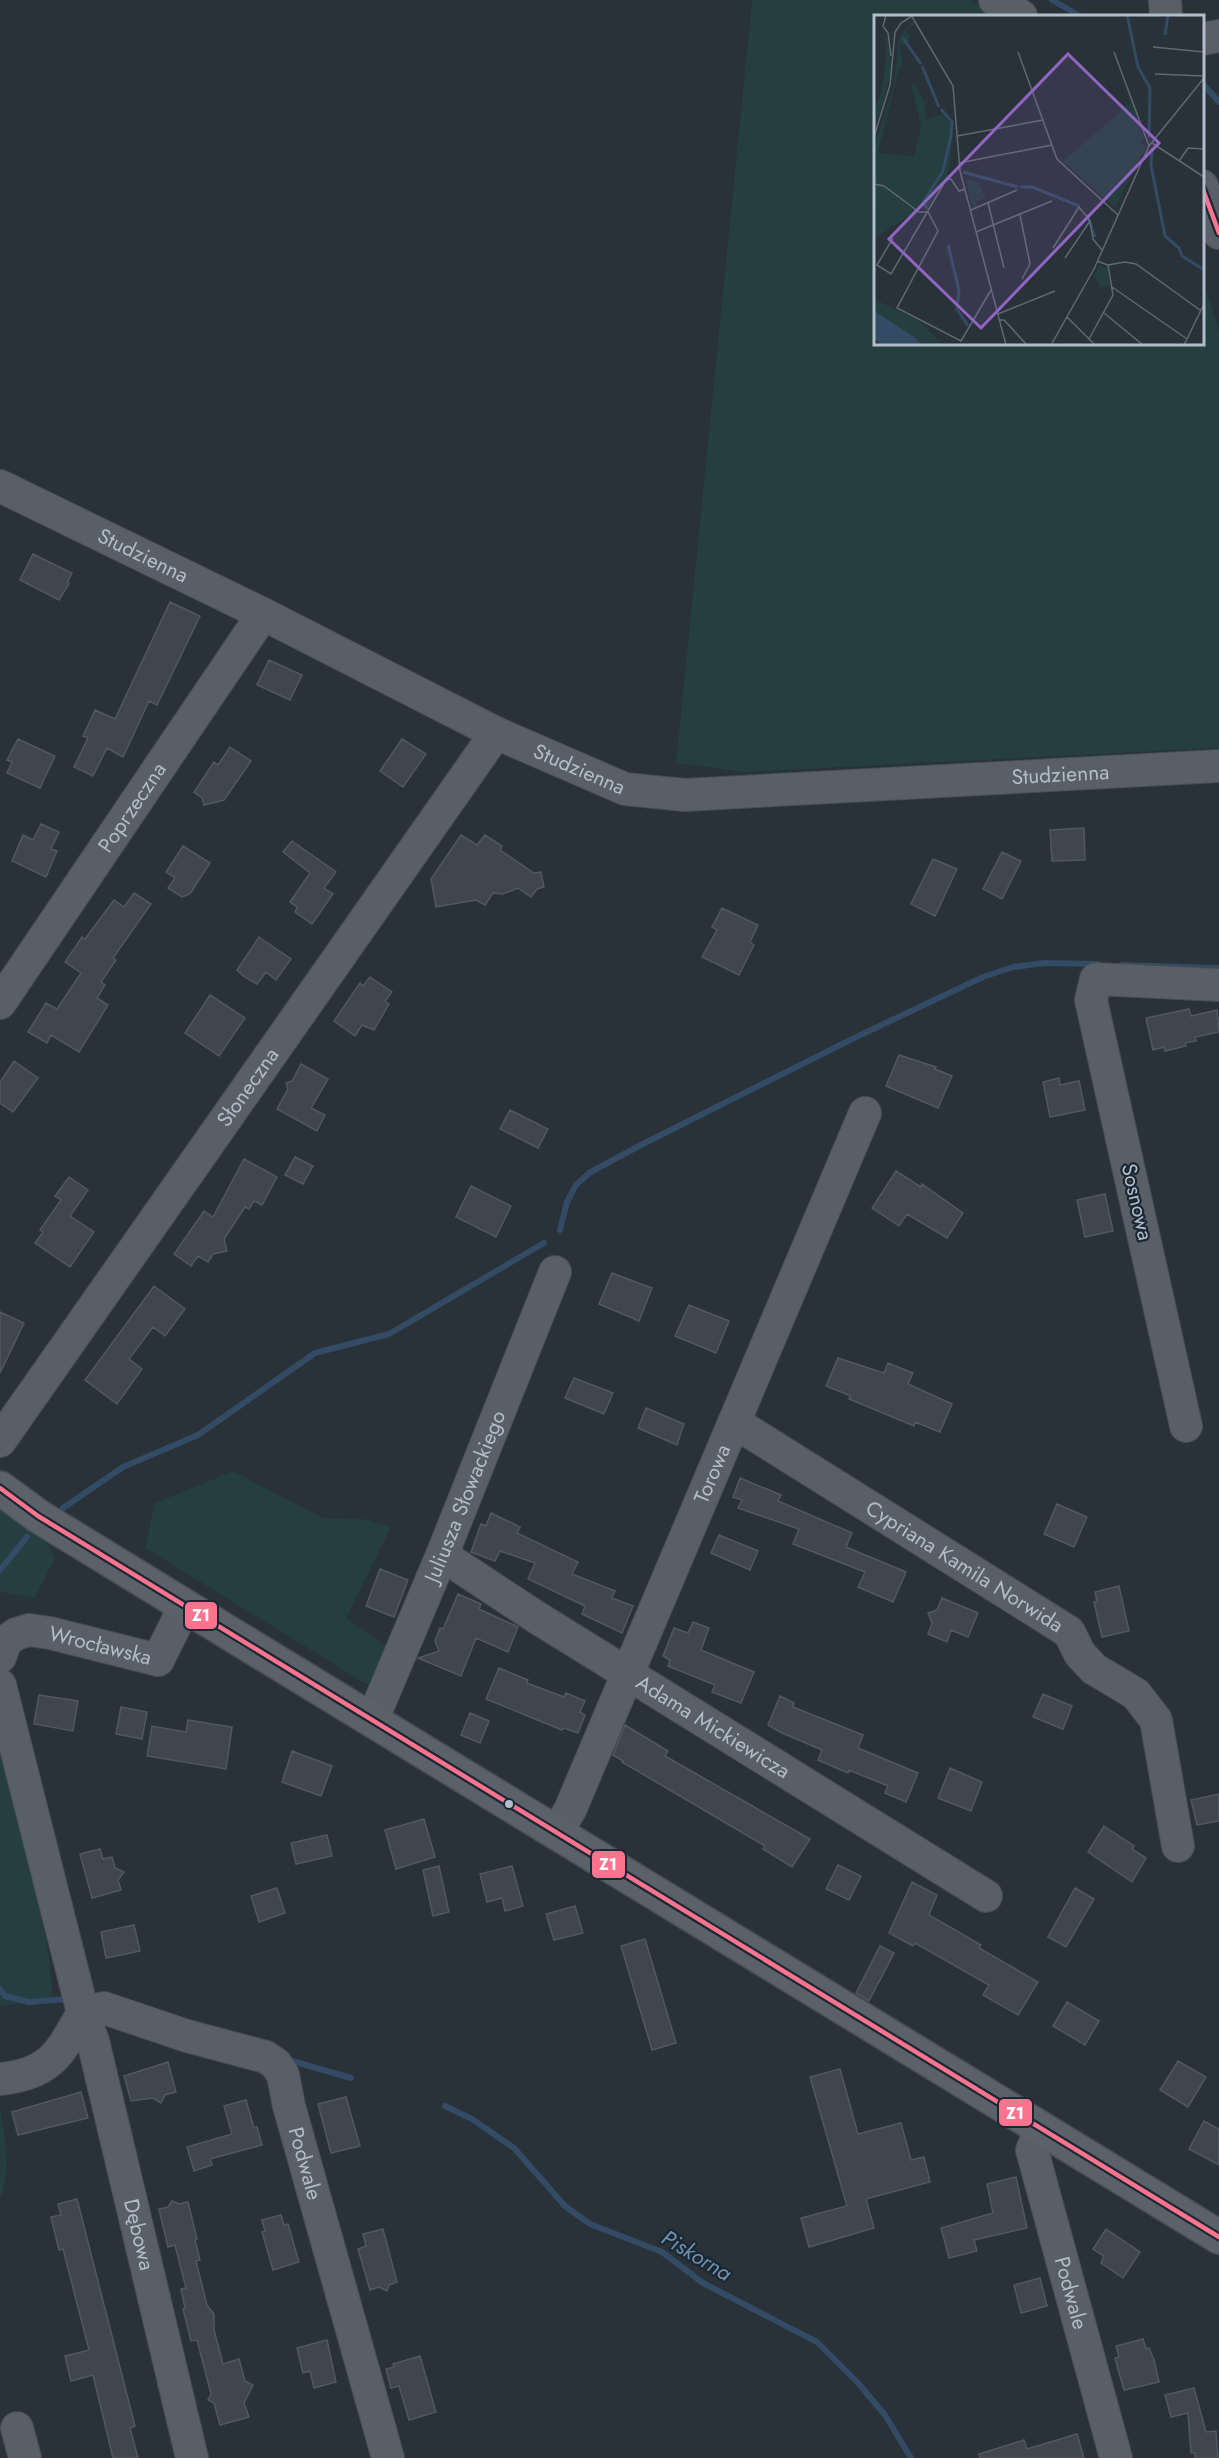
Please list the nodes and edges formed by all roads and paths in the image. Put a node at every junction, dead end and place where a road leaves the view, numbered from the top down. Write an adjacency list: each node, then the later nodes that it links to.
1 (994, 0): 3 (street)
2 (1165, 0): 4 (street)
3 (1019, 15)
4 (1166, 15)
5 (1219, 36): 6 (street)
6 (1204, 39)
7 (1204, 189): 8 (street)
8 (1219, 233)
9 (0, 486): 10 (street, Studzienna)
10 (263, 614): 11 (street, Studzienna); 14 (street, Poprzeczna)
11 (495, 733): 12 (street, Studzienna); 19 (street, Słoneczna)
12 (1219, 766)
13 (1219, 985): 18 (street, Sosnowa)
14 (0, 1003)
15 (865, 1113): 17 (street, Torowa)
16 (555, 1272): 21 (street, Juliusza Słowackiego)
17 (734, 1422): 24 (street, Torowa); 28 (street, Cypriana Kamila Norwida)
18 (1186, 1426)
19 (0, 1441)
20 (0, 1488): 22 (main road)
21 (442, 1555): 24 (street, Adama Mickiewicza); 26 (street, Juliusza Słowackiego)
22 (185, 1606): 23 (street, Wrocławska); 26 (main road)
23 (8, 1645)
24 (627, 1673): 27 (street, Torowa); 29 (street, Adama Mickiewicza)
25 (0, 1685): 30 (street)
26 (369, 1718): 27 (main road)
27 (556, 1833): 32 (main road)
28 (1178, 1846)
29 (986, 1896)
30 (83, 2013): 31 (street); 36 (street, Dębowa); 37 (street, Podwale)
31 (2, 2079)
32 (1041, 2129): 33 (main road); 38 (street, Podwale)
33 (1219, 2237)
34 (17, 2428): 35 (street)
35 (25, 2458)
36 (192, 2458)
37 (388, 2458)
38 (1116, 2458)

